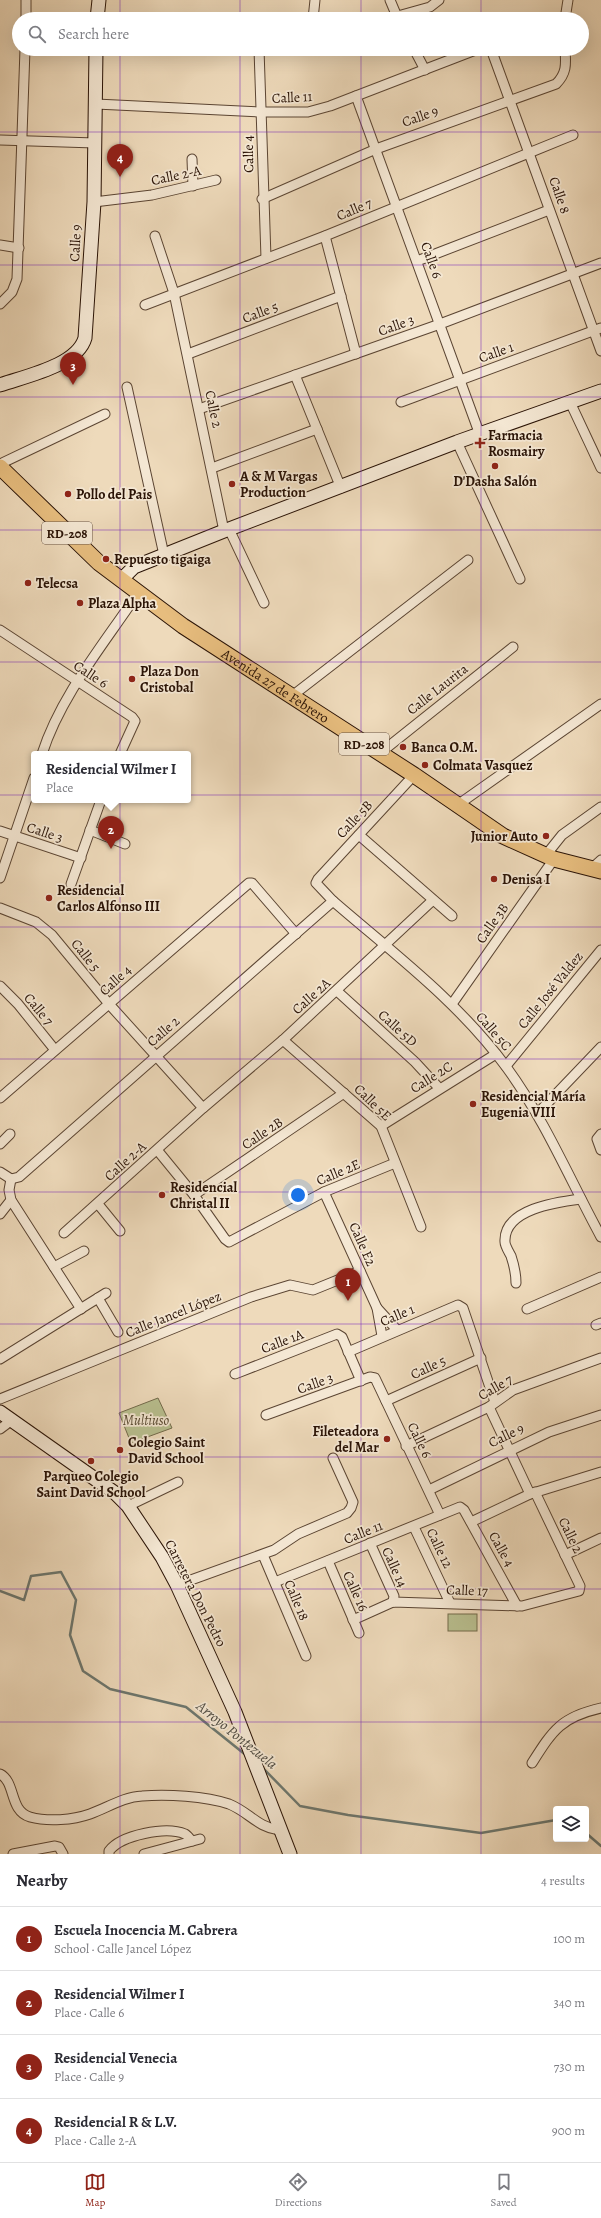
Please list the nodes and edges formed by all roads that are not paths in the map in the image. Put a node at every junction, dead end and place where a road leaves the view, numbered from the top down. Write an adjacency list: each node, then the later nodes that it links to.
1 (26, 0): 7 (street)
2 (99, 0): 8 (street)
3 (315, 0): 9 (street)
4 (390, 0): 10 (street)
5 (439, 0): 11 (street)
6 (568, 0): 12 (street)
7 (26, 12)
8 (98, 12)
9 (314, 12)
10 (395, 12)
11 (415, 12)
12 (566, 12)
13 (25, 56): 27 (street)
14 (96, 56): 23 (street, Calle 9)
15 (259, 56): 24 (street, Calle 4)
16 (418, 56): 20 (street)
17 (460, 56): 20 (street, Calle 11)
18 (494, 56): 22 (street, Calle 8)
19 (566, 56): 22 (street, Calle 9)
20 (425, 70): 21 (street, Calle 11)
21 (356, 96): 24 (street, Calle 11); 29 (street, Calle 6)
22 (510, 101): 29 (street, Calle 9); 30 (street, Calle 8)
23 (96, 104): 24 (street, Calle 11); 28 (street, Calle 9)
24 (261, 112): 34 (street, Calle 4)
25 (574, 135): 30 (street, Calle 7)
26 (0, 140): 27 (street)
27 (23, 141): 28 (street); 41 (street)
28 (95, 143): 35 (street, Calle 9)
29 (376, 149): 34 (street, Calle 9); 36 (street, Calle 6)
30 (530, 152): 36 (street, Calle 7); 37 (street, Calle 8)
31 (192, 160): 33 (street)
32 (216, 180): 33 (street, Calle 2-A)
33 (193, 186): 35 (street, Calle 2-A)
34 (262, 199): 42 (street, Calle 4)
35 (94, 202): 57 (street, Calle 9)
36 (397, 206): 39 (street, Calle 7); 43 (street, Calle 6)
37 (549, 210): 43 (street); 45 (street, Calle 8)
38 (155, 236): 46 (street, Calle 2)
39 (325, 236): 42 (street, Calle 7); 47 (street)
40 (0, 244): 41 (street)
41 (19, 248): 48 (street)
42 (266, 258): 46 (street, Calle 7)
43 (417, 261): 50 (street, Calle 6)
44 (601, 263): 45 (street, Calle 3)
45 (573, 273): 50 (street, Calle 3); 51 (street, Calle 8)
46 (174, 294): 49 (street, Calle 7); 53 (street, Calle 2)
47 (341, 296): 53 (street, Calle 5); 54 (street)
48 (0, 304)
49 (145, 305)
50 (440, 324): 54 (street, Calle 3); 56 (street, Calle 6)
51 (598, 329): 52 (street, Calle 8); 56 (street, Calle 1)
52 (601, 351)
53 (188, 354): 62 (street, Calle 2)
54 (356, 354): 55 (street, Calle 3)
55 (295, 376): 62 (street, Calle 3); 64 (street)
56 (459, 380): 60 (street, Calle 1); 65 (street, Calle 6)
57 (0, 385)
58 (127, 387): 72 (street)
59 (601, 391): 61 (street)
60 (401, 402)
61 (570, 402): 65 (street); 69 (street)
62 (199, 409): 68 (street, Calle 2)
63 (104, 414): 67 (street)
64 (317, 429): 68 (street); 70 (street)
65 (480, 434): 66 (street)
66 (457, 442): 70 (street); 74 (street)
67 (0, 465): 75 (main road, Avenida 27 de Febrero / RD-208)
68 (212, 468): 71 (street, Calle 2)
69 (601, 468)
70 (341, 488): 71 (street)
71 (226, 530): 72 (street); 77 (street, Calle 2)
72 (164, 555): 75 (street)
73 (468, 560): 81 (street)
74 (520, 579)
75 (121, 580): 76 (main road, Avenida 27 de Febrero / RD-208)
76 (138, 593): 80 (street); 81 (main road, Avenida 27 de Febrero / RD-208)
77 (264, 603)
78 (0, 630): 80 (street, Calle 6)
79 (513, 647): 85 (street, Calle Laurita)
80 (78, 682): 83 (street); 84 (street, Calle 6)
81 (292, 696): 85 (main road, Avenida 27 de Febrero / RD-208)
82 (601, 704): 89 (street)
83 (43, 751)
84 (121, 751)
85 (379, 754): 86 (main road, Avenida 27 de Febrero / RD-208)
86 (414, 775): 89 (main road, Avenida 27 de Febrero / RD-208); 93 (street, Calle 5B)
87 (31, 787): 94 (street)
88 (101, 803): 91 (street)
89 (459, 804): 96 (main road, Avenida 27 de Febrero / RD-208)
90 (601, 807): 96 (street, Calle 3B)
91 (90, 830): 95 (street); 97 (street)
92 (0, 831): 94 (street, Calle 3)
93 (359, 835): 100 (street, Calle 5B); 102 (street)
94 (15, 837): 97 (street, Calle 3); 99 (street)
95 (125, 844)
96 (550, 857): 98 (main road, Avenida 27 de Febrero / RD-208); 112 (street, Calle 3B)
97 (81, 858): 101 (street)
98 (598, 867)
99 (0, 878)
100 (316, 883): 103 (street, Calle 5C)
101 (72, 884)
102 (433, 900): 105 (street); 107 (street, Calle 2A)
103 (332, 901): 106 (street, Calle 2); 107 (street, Calle 5C)
104 (0, 908): 111 (street, Calle 5)
105 (452, 916)
106 (296, 934): 111 (street, Calle 4); 117 (street, Calle 2)
107 (385, 947): 110 (street, Calle 2A); 112 (street, Calle 5C)
108 (601, 950): 118 (street, Calle José Valdez)
109 (0, 986): 115 (street, Calle 7)
110 (337, 991): 113 (street, Calle 2A); 119 (street, Calle 5D)
111 (109, 1004): 115 (street, Calle 4); 117 (street, Calle 5)
112 (452, 1004): 116 (street, Calle 5C)
113 (283, 1040): 120 (street, Calle 5E); 122 (street, Calle 2A)
114 (601, 1047): 123 (street)
115 (54, 1050): 121 (street, Calle 4)
116 (496, 1054): 118 (street, Calle 5C); 119 (street, Calle 2C)
117 (155, 1056): 122 (street, Calle 5); 132 (street, Calle 2)
118 (506, 1066): 123 (street, Calle 5C)
119 (438, 1088): 124 (street, Calle 2C)
120 (344, 1093): 124 (street, Calle 5E); 134 (street, Calle 2B)
121 (0, 1098)
122 (203, 1108): 129 (street, Calle 2-A)
123 (537, 1114): 135 (street, Calle 5C)
124 (381, 1126): 130 (street, Calle 5E)
125 (10, 1134): 127 (street)
126 (599, 1136): 128 (street)
127 (0, 1144)
128 (601, 1150)
129 (158, 1151): 134 (street); 137 (street, Calle 2-A)
130 (395, 1163): 133 (street, Calle 2E); 139 (street, Calle 5E)
131 (0, 1172): 132 (street)
132 (11, 1179): 136 (street)
133 (324, 1192): 134 (street, Calle 2E); 145 (street, Calle E2)
134 (194, 1195)
135 (581, 1199): 142 (street, Calle 5C); 147 (street)
136 (11, 1200): 138 (street); 144 (street)
137 (98, 1204): 140 (street); 141 (street, Calle 2-A)
138 (0, 1214)
139 (421, 1228)
140 (120, 1232)
141 (64, 1233)
142 (601, 1236)
143 (84, 1251): 144 (street)
144 (54, 1267): 150 (street)
145 (360, 1271): 149 (street, Calle E2); 162 (street, Calle Jancel López)
146 (601, 1277): 151 (street)
147 (516, 1283)
148 (458, 1305): 152 (street, Calle 1); 156 (street, Calle 2)
149 (377, 1308): 152 (street, Calle E2); 154 (street, Calle E2)
150 (81, 1309): 153 (street); 158 (street)
151 (527, 1309)
152 (397, 1330): 154 (street, Calle 1)
153 (118, 1332)
154 (382, 1336): 155 (street, Calle 1)
155 (348, 1352): 159 (street, Calle 1A); 161 (street)
156 (481, 1358): 163 (street, Calle 5); 164 (street, Calle 2)
157 (601, 1358): 164 (street, Calle 7)
158 (0, 1360)
159 (235, 1374)
160 (374, 1378): 161 (street, Calle 3); 163 (street, Calle 6)
161 (361, 1381): 166 (street, Calle 3)
162 (0, 1399)
163 (386, 1401): 170 (street, Calle 6)
164 (492, 1404): 170 (street, Calle 7); 171 (street, Calle 2)
165 (0, 1412): 168 (street, Carretera Don Pedro)
166 (266, 1415)
167 (601, 1415): 171 (street, Calle 9)
168 (12, 1420): 169 (street); 177 (street, Carretera Don Pedro)
169 (0, 1429)
170 (406, 1446): 175 (street, Calle 6)
171 (509, 1452): 175 (street, Calle 9); 176 (street, Calle 2)
172 (333, 1458): 184 (street)
173 (601, 1472): 176 (street)
174 (178, 1482): 177 (street)
175 (429, 1490): 179 (street, Calle 6)
176 (532, 1493): 180 (street); 185 (street, Calle 2)
177 (128, 1506): 188 (street, Carretera Don Pedro)
178 (460, 1507): 179 (street, Calle 11); 180 (street, Calle 4)
179 (440, 1515): 181 (street, Calle 11)
180 (470, 1522): 192 (street, Calle 4)
181 (414, 1527): 183 (street, Calle 11); 191 (street, Calle 12)
182 (601, 1538): 185 (street)
183 (370, 1543): 186 (street, Calle 11); 190 (street, Calle 14)
184 (263, 1555): 187 (street, Calle 18); 188 (street)
185 (565, 1555): 189 (street, Calle 2)
186 (328, 1561): 187 (street, Calle 11); 193 (street, Calle 16)
187 (275, 1582): 195 (street, Calle 18)
188 (177, 1585): 199 (street, Carretera Don Pedro)
189 (580, 1590): 192 (street, Calle 17)
190 (393, 1602): 191 (street, Calle 17); 193 (street, Calle 17)
191 (450, 1603): 192 (street, Calle 17)
192 (517, 1606)
193 (353, 1620): 194 (street, Calle 16)
194 (359, 1633)
195 (306, 1656)
196 (601, 1708): 197 (street)
197 (532, 1764)
198 (0, 1774): 199 (street)
199 (279, 1830): 204 (street)
200 (13, 1854): 201 (street)
201 (63, 1854)
202 (109, 1854): 203 (street)
203 (144, 1854)
204 (290, 1854)

